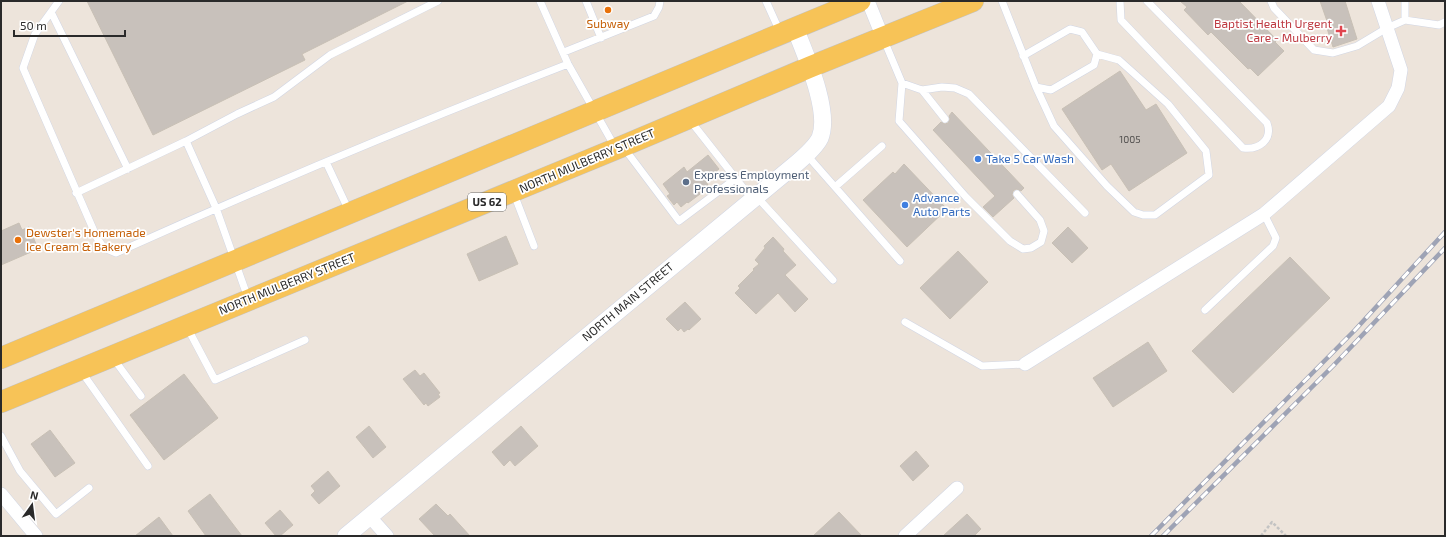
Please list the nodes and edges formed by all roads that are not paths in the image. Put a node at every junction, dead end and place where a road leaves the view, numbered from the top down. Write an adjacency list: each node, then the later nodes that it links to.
1 (59, 1): 16 (lane)
2 (438, 1): 34 (lane)
3 (540, 1): 23 (lane)
4 (586, 1): 21 (lane)
5 (660, 1): 21 (lane)
6 (766, 1): 20 (lane)
7 (860, 1): 20 (main road)
8 (868, 1): 22 (street)
9 (973, 1): 22 (main road, NORTH MULBERRY STREET / US 62)
10 (1002, 1): 25 (lane)
11 (1120, 1): 12 (lane)
12 (1147, 1)
13 (1270, 1): 19 (lane)
14 (1378, 1): 19 (street)
15 (1405, 1): 17 (lane)
16 (51, 12): 39 (lane); 43 (lane)
17 (1405, 20): 18 (lane); 19 (lane)
18 (1445, 22)
19 (1387, 28): 49 (street)
20 (788, 31): 27 (street, NORTH MAIN STREET); 31 (main road)
21 (601, 38): 23 (lane)
22 (883, 38): 27 (main road, NORTH MULBERRY STREET / US 62); 28 (lane)
23 (564, 52): 26 (lane)
24 (1097, 54): 25 (lane); 29 (lane); 29 (lane)
25 (1023, 56): 29 (lane)
26 (568, 64): 31 (lane); 38 (lane)
27 (810, 67): 32 (main road, NORTH MULBERRY STREET / US 62); 37 (street, NORTH MAIN STREET)
28 (902, 83): 30 (lane); 44 (lane)
29 (1036, 88)
30 (922, 90): 33 (lane); 48 (lane)
31 (596, 111): 36 (lane); 47 (main road)
32 (688, 118): 36 (main road, NORTH MULBERRY STREET / US 62); 40 (lane)
33 (945, 120)
34 (186, 141): 39 (lane); 46 (lane)
35 (882, 146): 41 (lane)
36 (620, 148): 40 (lane); 42 (main road, NORTH MULBERRY STREET / US 62)
37 (806, 154): 41 (lane); 45 (street, NORTH MAIN STREET)
38 (326, 162): 46 (lane); 47 (lane)
39 (128, 169): 43 (lane)
40 (735, 179): 45 (lane)
41 (835, 187): 52 (lane)
42 (513, 192): 50 (lane); 54 (main road, NORTH MULBERRY STREET / US 62)
43 (76, 193): 46 (lane)
44 (1017, 194)
45 (754, 198): 53 (lane); 70 (street, NORTH MAIN STREET)
46 (216, 208): 51 (lane)
47 (350, 213): 51 (main road)
48 (1085, 213)
49 (1264, 214): 55 (lane); 61 (street)
50 (534, 246)
51 (236, 261): 54 (lane); 60 (main road)
52 (900, 261)
53 (833, 280)
54 (249, 300): 57 (main road, NORTH MULBERRY STREET / US 62)
55 (1205, 310)
56 (905, 322): 61 (lane)
57 (186, 325): 58 (lane); 59 (main road, NORTH MULBERRY STREET / US 62)
58 (305, 340)
59 (112, 356): 62 (main road, NORTH MULBERRY STREET / US 62); 63 (lane)
60 (1, 358)
61 (1025, 364)
62 (80, 369): 64 (main road, NORTH MULBERRY STREET / US 62); 66 (lane)
63 (142, 396)
64 (1, 402)
65 (1, 436): 67 (lane)
66 (148, 466)
67 (89, 488)
68 (957, 488): 74 (street)
69 (1, 494): 71 (street)
70 (370, 517): 72 (street, NORTH MAIN STREET); 73 (street)
71 (36, 536)
72 (346, 536)
73 (387, 536)
74 (905, 536)

